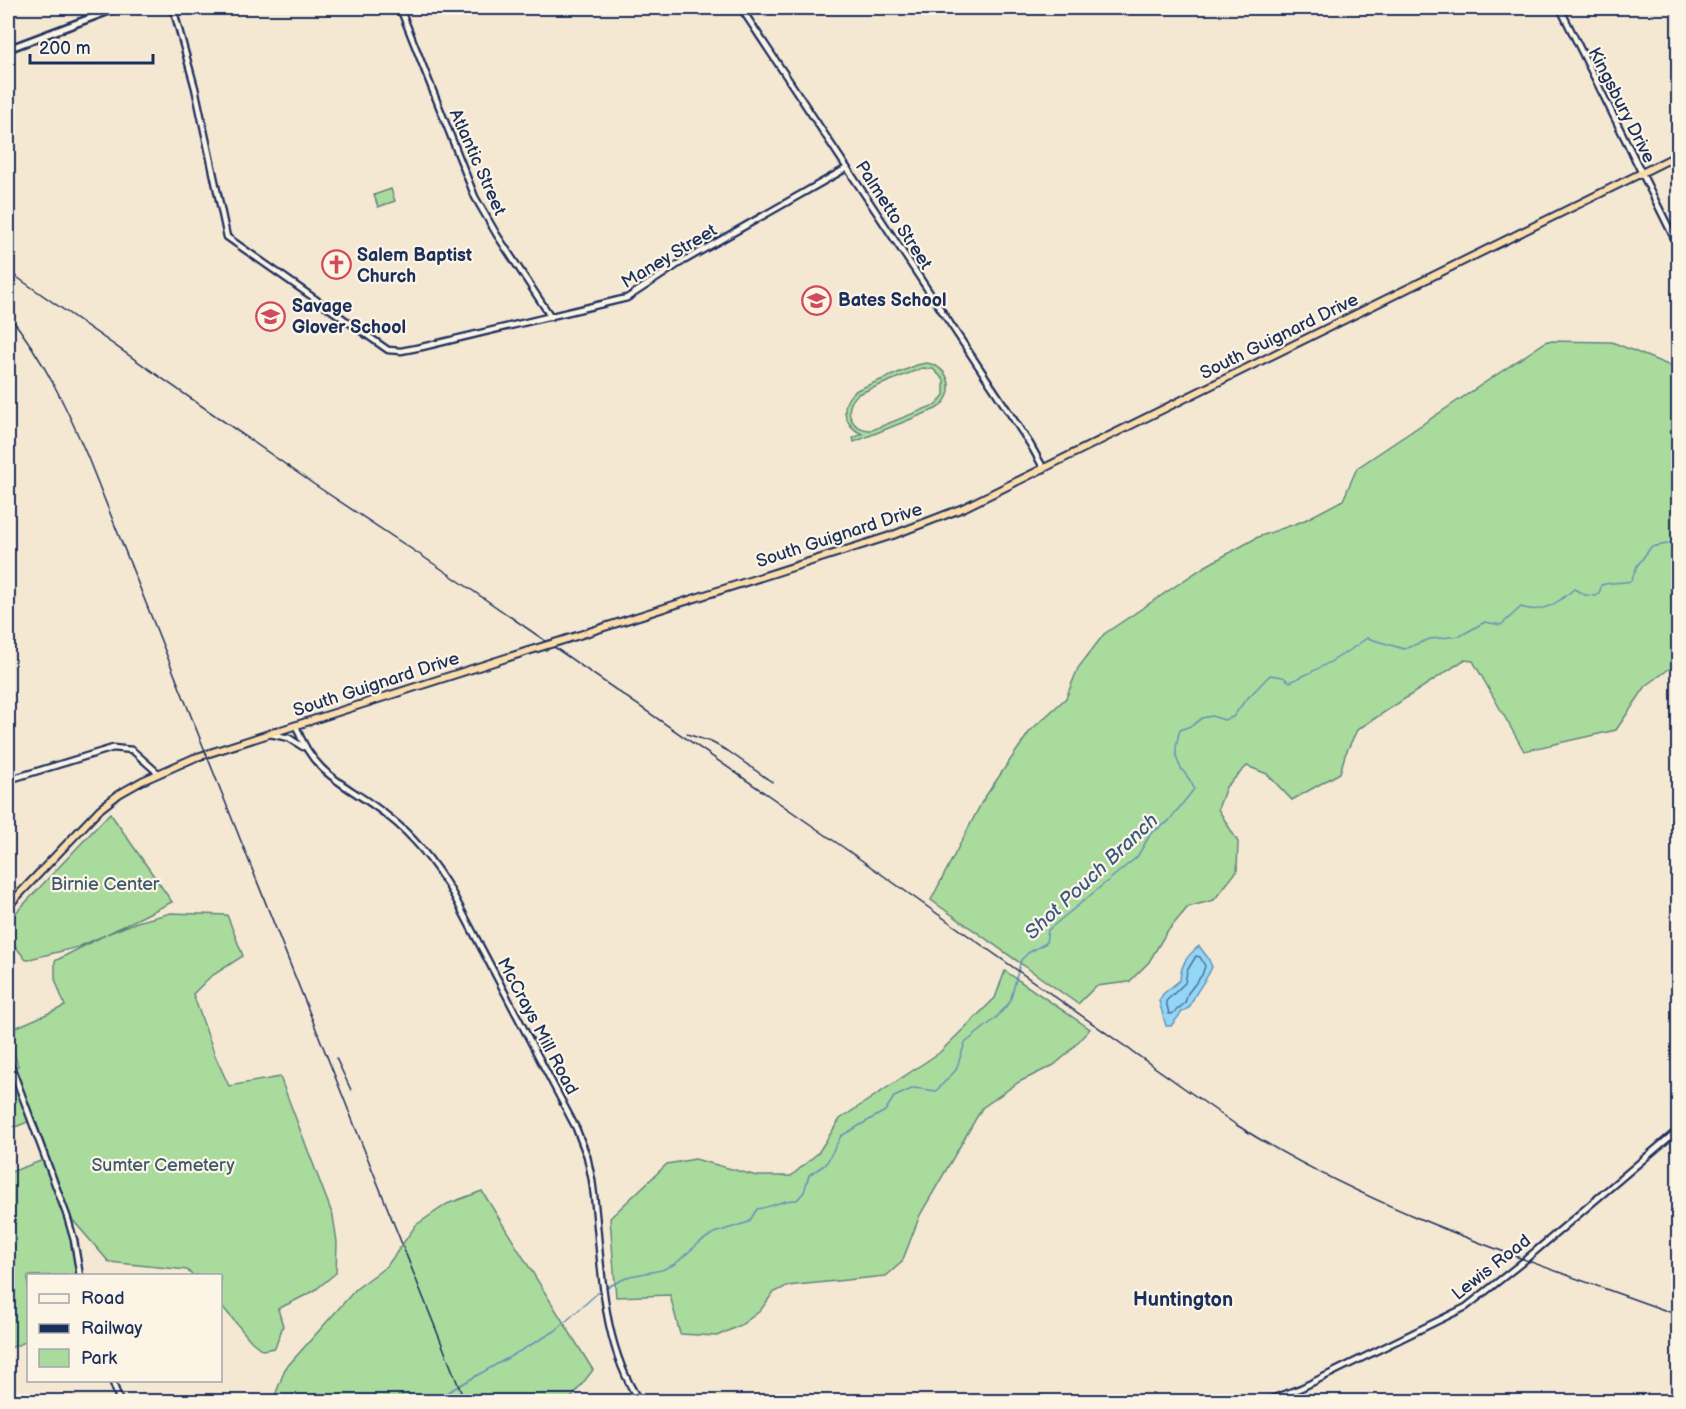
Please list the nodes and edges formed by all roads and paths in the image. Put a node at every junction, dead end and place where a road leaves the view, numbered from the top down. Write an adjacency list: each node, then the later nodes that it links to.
1 (117, 8): 6 (main road)
2 (173, 8): 11 (street, Maney Street)
3 (400, 8): 11 (street, Atlantic Street)
4 (741, 8): 8 (street, Palmetto Street)
5 (1560, 8): 9 (street, Kingsbury Drive)
6 (8, 49)
7 (1678, 155): 9 (highway, South Guignard Drive)
8 (847, 168): 11 (street, Maney Street); 12 (street, Palmetto Street)
9 (1641, 174): 10 (street, Kingsbury Drive); 12 (highway, South Guignard Drive)
10 (1678, 246)
11 (551, 317)
12 (1044, 469): 13 (highway, South Guignard Drive, bridge)
13 (296, 726): 14 (highway, South Guignard Drive); 15 (street, McCrays Mill Road)
14 (270, 734): 15 (street); 16 (highway, South Guignard Drive)
15 (306, 748): 24 (street, McCrays Mill Road)
16 (158, 773): 17 (street); 18 (highway, South Guignard Drive)
17 (8, 780)
18 (8, 906)
19 (8, 1058): 21 (street)
20 (1678, 1131): 25 (street, Lewis Road)
21 (80, 1274)
22 (113, 1382): 23 (street)
23 (120, 1401)
24 (640, 1401)
25 (1264, 1401)

